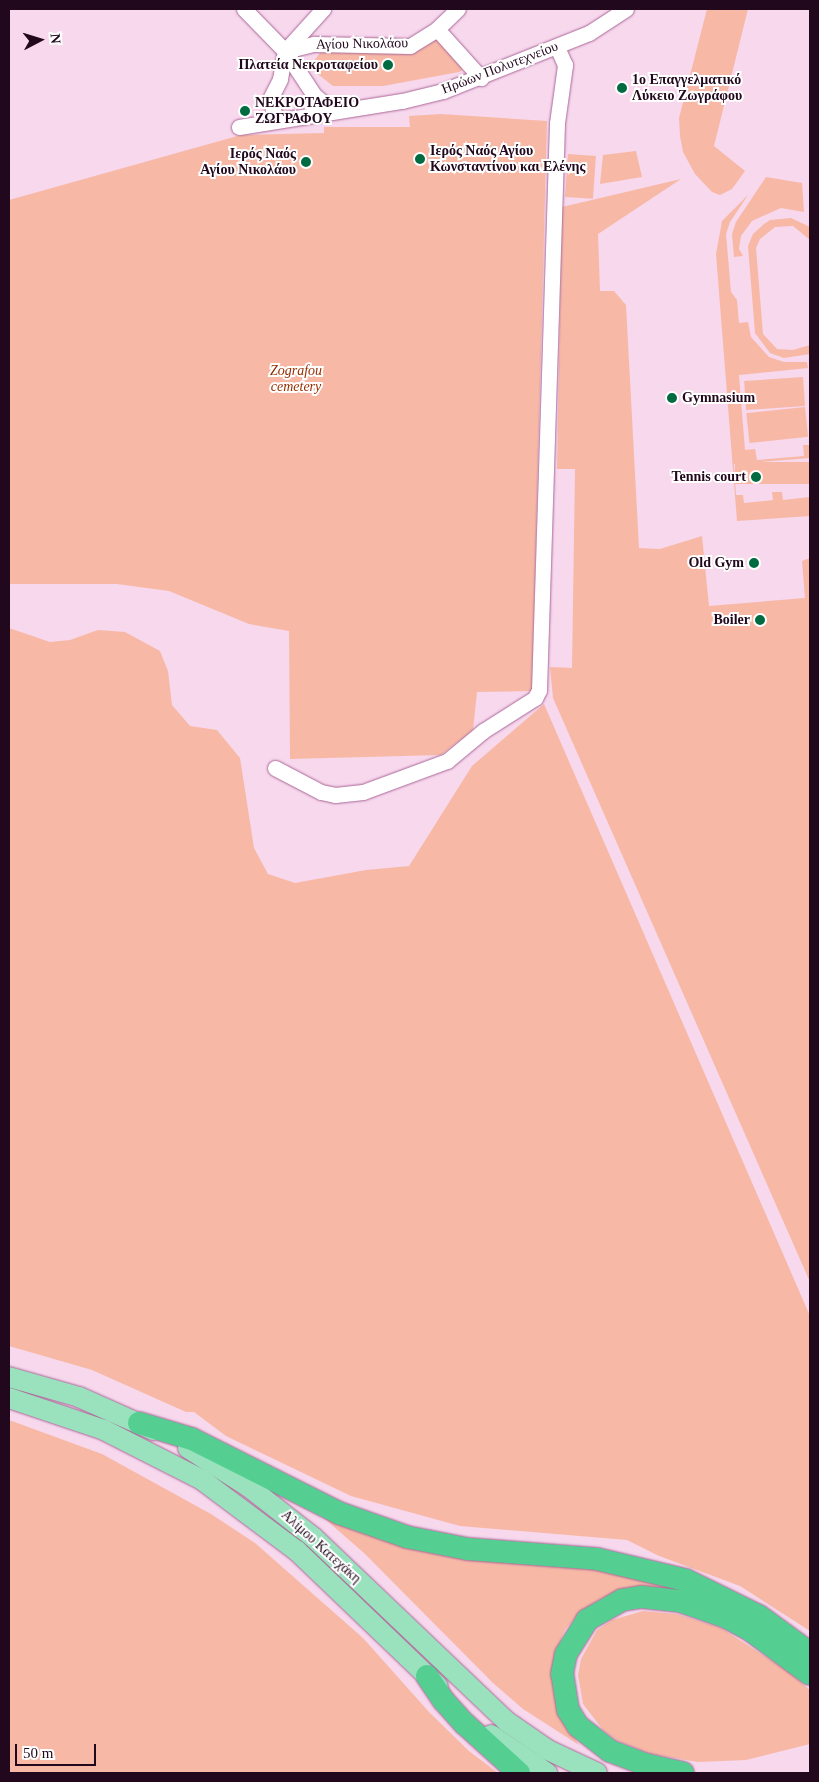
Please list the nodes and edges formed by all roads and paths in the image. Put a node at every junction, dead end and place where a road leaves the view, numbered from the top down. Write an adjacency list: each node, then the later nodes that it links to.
1 (244, 9): 7 (street)
2 (323, 9): 7 (street)
3 (458, 9): 5 (street, Αγίου Νικολάου)
4 (626, 9): 6 (street, Ηρώων Πολυτεχνείου)
5 (437, 29): 7 (street, Αγίου Νικολάου); 8 (street)
6 (557, 46): 8 (street, Ηρώων Πολυτεχνείου); 12 (street)
7 (285, 51): 9 (street); 10 (street)
8 (481, 78): 9 (street, Ηρώων Πολυτεχνείου)
9 (333, 111): 10 (street, Ηρώων Πολυτεχνείου)
10 (278, 120): 11 (street, Ηρώων Πολυτεχνείου)
11 (239, 127)
12 (275, 768)
13 (9, 1377): 15 (main road, Αλίμου Κατεχάκη)
14 (9, 1398): 18 (main road, Αλίμου Κατεχάκη)
15 (138, 1423): 16 (highway); 21 (main road, Αλίμου Κατεχάκη)
16 (810, 1653)
17 (810, 1674): 22 (highway)
18 (428, 1676): 19 (highway); 20 (main road, Αλίμου Κατεχάκη)
19 (519, 1773)
20 (547, 1773)
21 (597, 1773)
22 (683, 1773)

